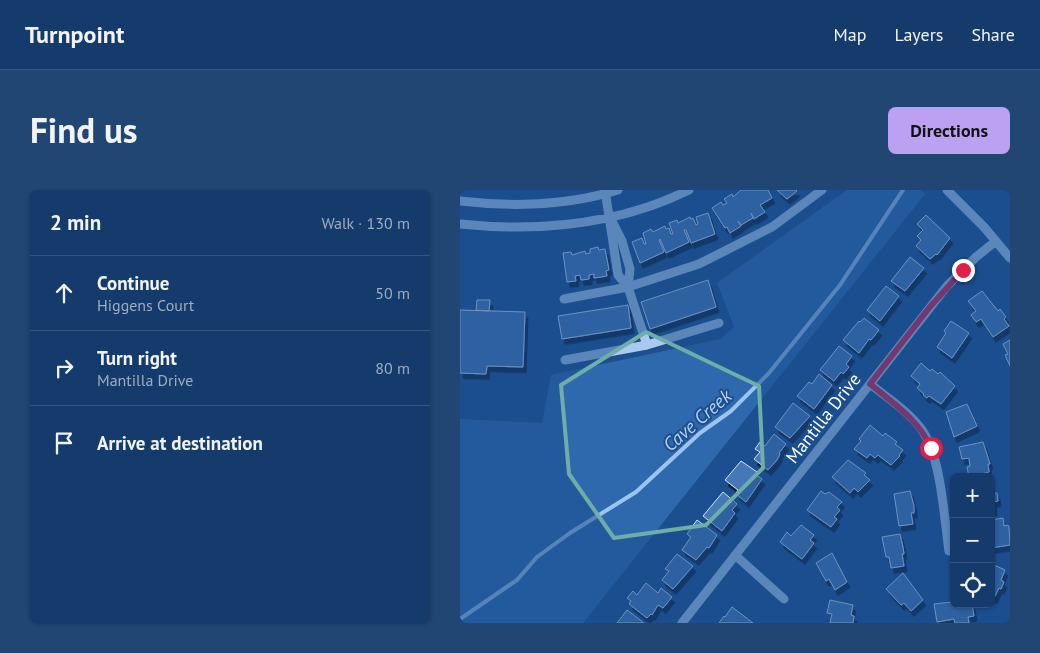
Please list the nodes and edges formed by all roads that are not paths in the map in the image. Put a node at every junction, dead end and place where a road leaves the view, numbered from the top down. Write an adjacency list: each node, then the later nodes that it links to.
1 (618, 190): 5 (street)
2 (689, 190): 7 (street)
3 (822, 190): 11 (street)
4 (947, 190): 9 (street)
5 (605, 192): 6 (street); 7 (street)
6 (460, 201)
7 (610, 217): 8 (street); 11 (street); 11 (street)
8 (460, 224)
9 (996, 241): 10 (street); 16 (street, Mantilla Drive)
10 (1010, 258)
11 (628, 287): 12 (street); 14 (street)
12 (564, 299)
13 (718, 322): 14 (street)
14 (647, 345): 15 (street)
15 (565, 360)
16 (870, 384): 17 (street); 18 (street, Mantilla Drive)
17 (949, 551)
18 (735, 556): 19 (street); 20 (street, Mantilla Drive)
19 (784, 599)
20 (682, 623)

